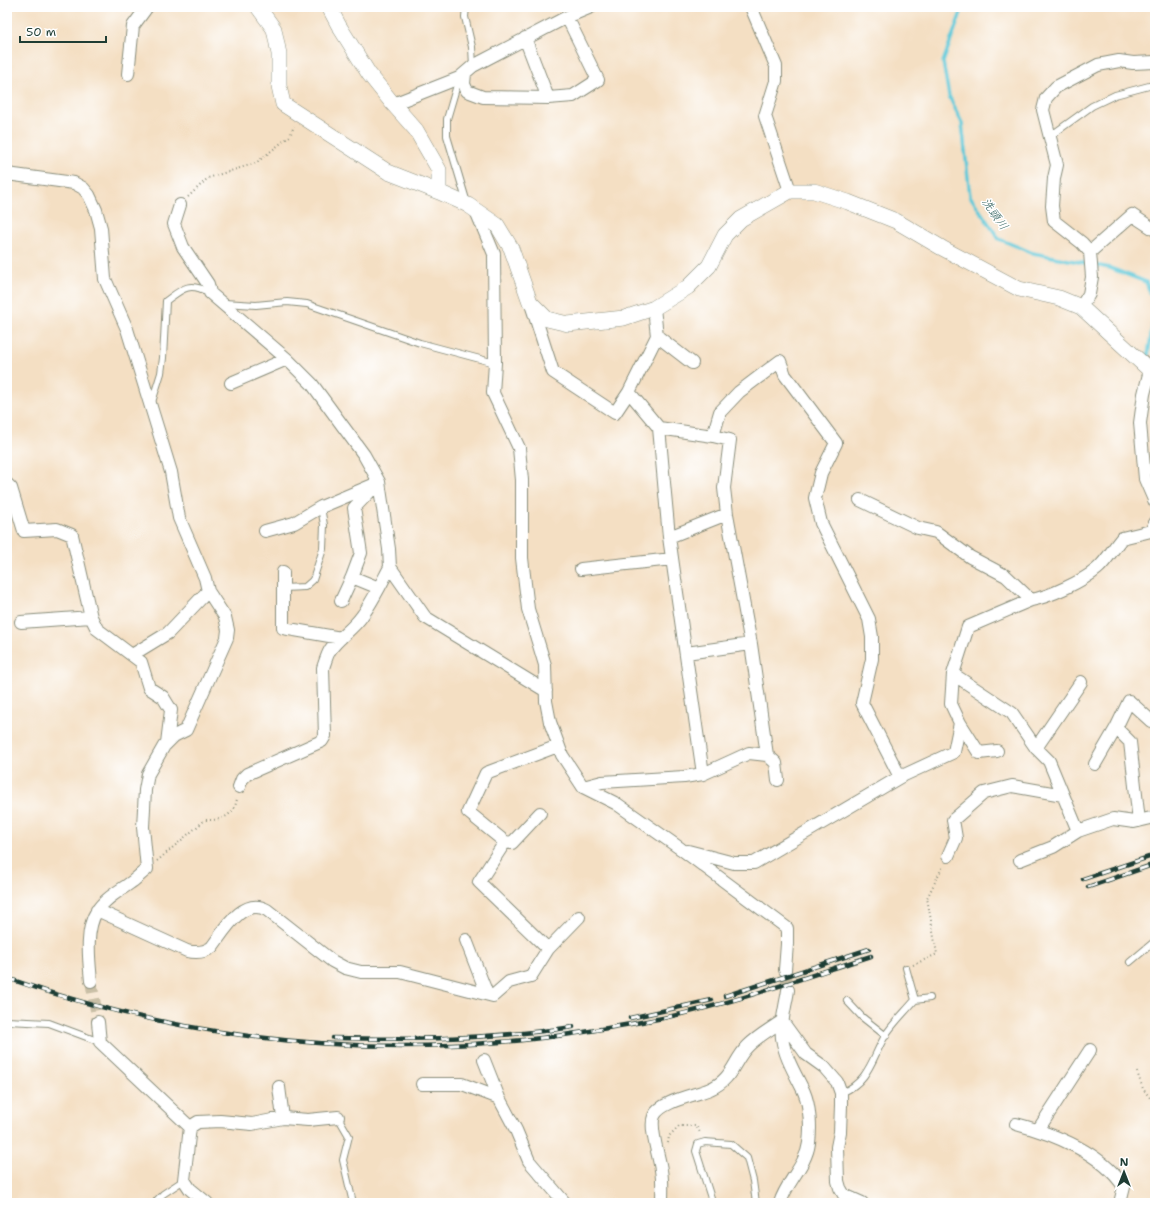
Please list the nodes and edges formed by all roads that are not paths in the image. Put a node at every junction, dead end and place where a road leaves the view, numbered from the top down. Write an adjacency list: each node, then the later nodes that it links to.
1 (147, 7): 11 (street)
2 (258, 7): 18 (street)
3 (329, 7): 14 (street)
4 (466, 7): 10 (lane)
5 (591, 7): 7 (street)
6 (750, 7): 17 (street)
7 (567, 17): 8 (street); 13 (street)
8 (525, 38): 10 (street); 13 (street)
9 (1155, 62): 15 (street)
10 (466, 72): 13 (street); 14 (street); 20 (lane)
11 (128, 74)
12 (1149, 86): 15 (lane)
13 (548, 98)
14 (392, 104): 18 (street)
15 (1049, 137): 22 (street)
16 (7, 174): 35 (street)
17 (790, 191): 26 (street); 27 (street)
18 (439, 192): 20 (street)
19 (180, 205): 23 (street)
20 (472, 208): 24 (street); 30 (street)
21 (1155, 230): 22 (street)
22 (1090, 252): 26 (street)
23 (210, 293): 25 (street); 35 (lane)
24 (530, 302): 27 (street); 34 (street)
25 (222, 303): 29 (street); 30 (lane)
26 (1081, 307): 32 (street)
27 (654, 308): 28 (street)
28 (657, 336): 31 (street); 34 (street)
29 (287, 359): 33 (street); 38 (street)
30 (495, 363): 65 (street)
31 (692, 363)
32 (1153, 373): 41 (street)
33 (231, 383)
34 (630, 392): 36 (street)
35 (151, 405): 54 (street)
36 (659, 428): 37 (street); 46 (street)
37 (713, 436): 43 (street); 76 (street)
38 (379, 482): 42 (street); 48 (street); 51 (street)
39 (7, 484): 57 (street)
40 (860, 500): 55 (street)
41 (1155, 502)
42 (321, 507): 45 (street); 52 (lane)
43 (727, 514): 46 (street); 60 (street)
44 (1155, 523): 55 (street)
45 (265, 531)
46 (669, 537): 47 (street)
47 (672, 559): 49 (street); 61 (street)
48 (390, 568): 53 (street); 65 (street)
49 (581, 569)
50 (283, 572): 52 (street)
51 (352, 576): 53 (street); 56 (street)
52 (283, 588): 59 (street)
53 (379, 588): 59 (street)
54 (208, 591): 62 (street); 69 (street)
55 (1031, 600): 63 (street)
56 (341, 601)
57 (91, 617): 58 (street); 62 (street)
58 (21, 622)
59 (341, 638): 78 (street)
60 (751, 644): 61 (street); 73 (street)
61 (686, 653): 75 (street)
62 (132, 655): 69 (street)
63 (953, 674): 67 (street); 71 (street)
64 (1081, 682): 71 (street)
65 (546, 691): 70 (street)
66 (1151, 721): 68 (street)
67 (960, 724): 72 (street); 76 (street)
68 (1116, 728): 74 (street); 83 (street)
69 (167, 743): 89 (street)
70 (558, 746): 79 (street); 85 (street)
71 (1036, 748): 80 (street)
72 (998, 751)
73 (768, 755): 75 (street); 77 (street)
74 (1095, 764)
75 (703, 774): 79 (street)
76 (900, 777): 86 (street)
77 (778, 780)
78 (239, 787)
79 (583, 787): 86 (street)
80 (1063, 795): 84 (street); 87 (street)
81 (540, 813): 85 (street)
82 (1155, 817): 83 (street)
83 (1139, 821): 84 (street)
84 (1078, 831): 88 (street)
85 (504, 842): 93 (street)
86 (681, 849): 96 (street)
87 (948, 856)
88 (1020, 860)
89 (97, 910): 97 (street); 99 (street)
90 (579, 917): 93 (street)
91 (466, 940): 99 (street)
92 (1155, 941): 94 (lane)
93 (548, 949): 99 (street)
94 (1130, 962)
95 (906, 968): 101 (lane)
96 (785, 970)
97 (91, 981)
98 (788, 990): 104 (street)
99 (487, 994)
100 (930, 998): 101 (lane)
101 (915, 1000): 106 (lane)
102 (847, 1001): 106 (lane)
103 (7, 1021): 107 (lane)
104 (782, 1021): 112 (street); 125 (street); 127 (street)
105 (98, 1022): 107 (street)
106 (886, 1036): 112 (lane)
107 (100, 1042): 117 (street)
108 (1090, 1050): 118 (street)
109 (484, 1060): 113 (street)
110 (422, 1084): 113 (street)
111 (279, 1087): 115 (street)
112 (841, 1092): 128 (street)
113 (499, 1098): 124 (street)
114 (338, 1117): 115 (street); 123 (lane)
115 (283, 1118): 117 (street)
116 (1016, 1124): 118 (street)
117 (190, 1127): 119 (street)
118 (1038, 1130): 129 (street)
119 (184, 1180): 121 (lane); 122 (street)
120 (711, 1198): 126 (lane)
121 (157, 1203)
122 (207, 1203)
123 (353, 1203)
124 (565, 1203)
125 (662, 1203)
126 (756, 1203)
127 (780, 1203)
128 (862, 1203)
129 (1120, 1203)

